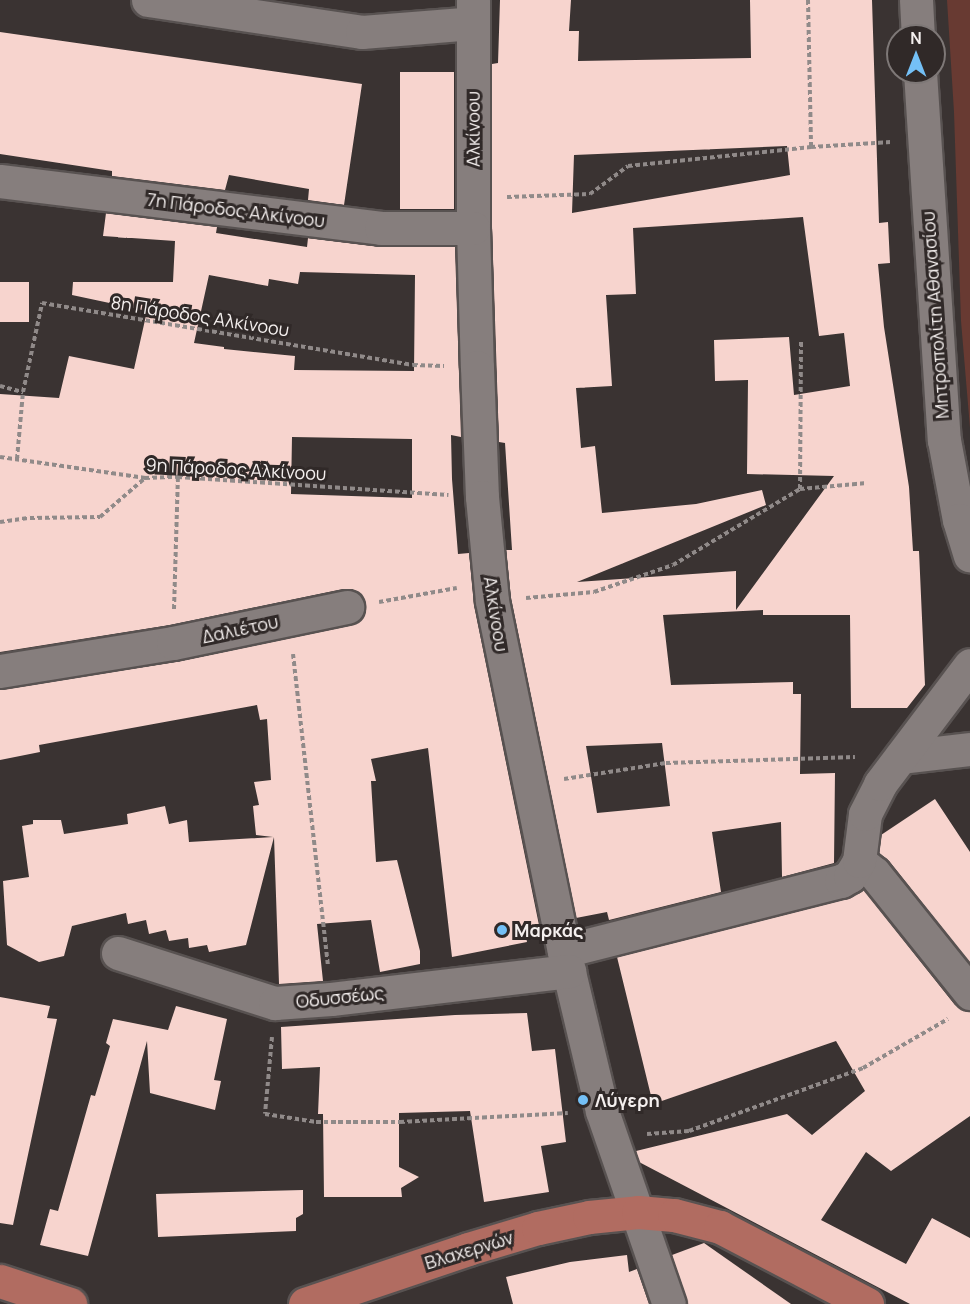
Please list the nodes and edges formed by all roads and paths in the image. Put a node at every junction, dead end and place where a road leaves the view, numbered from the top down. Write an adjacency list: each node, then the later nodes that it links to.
1 (148, 0): 4 (street)
2 (808, 0): 8 (path)
3 (916, 0): 5 (street)
4 (473, 11): 11 (street, Αλκίνοου)
5 (917, 24)
6 (921, 84): 7 (street, Μητροπολίτη Αθανασίου)
7 (923, 140): 8 (path); 24 (street, Μητροπολίτη Αθανασίου)
8 (811, 147): 10 (path)
9 (0, 181): 11 (street, 7η Πάροδος Αλκίνοου)
10 (503, 197)
11 (473, 228): 37 (street, Αλκίνοου)
12 (801, 339): 21 (path)
13 (446, 366): 15 (path, 8η Πάροδος Αλκίνοου)
14 (0, 386): 15 (path)
15 (22, 392): 17 (path)
16 (0, 457): 17 (path, 9η Πάροδος Αλκίνοου)
17 (17, 459): 19 (path, 9η Πάροδος Αλκίνοου)
18 (178, 477): 19 (path, 9η Πάροδος Αλκίνοου); 22 (path, 9η Πάροδος Αλκίνοου); 29 (path)
19 (145, 478): 23 (path)
20 (867, 483): 21 (path)
21 (800, 489): 26 (path)
22 (449, 495)
23 (0, 522)
24 (970, 555)
25 (468, 586): 27 (path)
26 (525, 598)
27 (348, 607): 28 (street, Δαλιέτου)
28 (289, 618): 29 (street, Δαλιέτου); 38 (path)
29 (173, 643): 31 (street, Δαλιέτου)
30 (970, 665): 33 (street)
31 (0, 671)
32 (970, 749): 33 (street)
33 (901, 757): 34 (path); 35 (street)
34 (554, 780)
35 (859, 861): 37 (street, Οδυσσέως); 40 (street)
36 (118, 953): 39 (street, Οδυσσέως)
37 (566, 961): 38 (street, Οδυσσέως); 41 (street, Αλκίνοου)
38 (331, 999): 39 (street, Οδυσσέως)
39 (275, 1003): 41 (path)
40 (960, 1006): 42 (path)
41 (602, 1111): 43 (street, Αλκίνοου)
42 (637, 1134)
43 (638, 1212): 46 (main road, Βλαχερνών); 47 (street, Αλκίνοου); 48 (main road, Βλαχερνών)
44 (0, 1281): 45 (main road)
45 (70, 1304)
46 (304, 1304)
47 (669, 1304)
48 (867, 1304)

